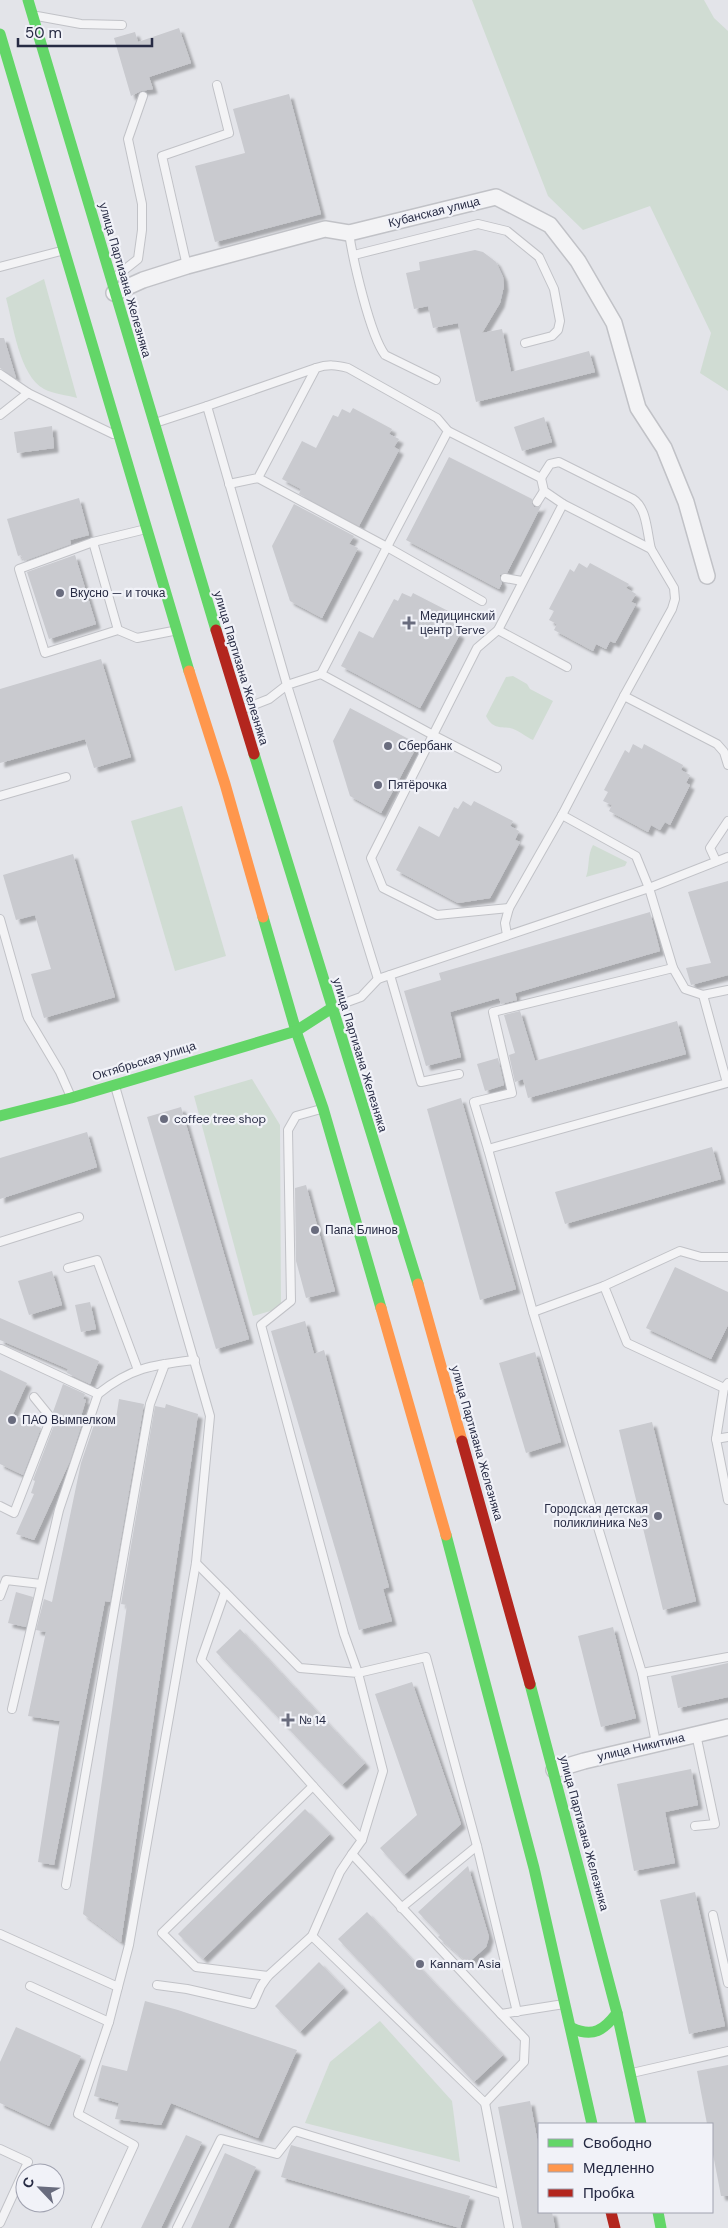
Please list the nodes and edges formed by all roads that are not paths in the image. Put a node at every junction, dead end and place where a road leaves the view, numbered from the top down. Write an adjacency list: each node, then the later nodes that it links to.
1 (31, 5): 2 (lane); 11 (main road, улица Партизана Железняка)
2 (122, 25)
3 (0, 34): 7 (main road)
4 (217, 85): 9 (lane)
5 (143, 96): 11 (lane)
6 (349, 233): 8 (lane); 9 (street, Кубанская улица); 32 (street, Кубанская улица)
7 (65, 250): 10 (lane); 21 (main road)
8 (354, 255): 12 (lane); 15 (lane)
9 (187, 266): 11 (street, Кубанская улица)
10 (0, 267)
11 (112, 287): 19 (main road, улица Партизана Железняка)
12 (525, 343)
13 (316, 368): 17 (lane); 20 (lane); 22 (lane)
14 (0, 374): 16 (lane)
15 (436, 380)
16 (28, 393): 18 (lane); 21 (lane)
17 (207, 406): 19 (lane); 24 (lane)
18 (0, 415)
19 (153, 424): 43 (main road, улица Партизана Железняка)
20 (448, 431): 23 (lane); 30 (lane)
21 (119, 437): 28 (main road)
22 (258, 478): 24 (lane); 30 (lane)
23 (541, 478): 25 (lane); 31 (lane)
24 (230, 484): 41 (lane)
25 (544, 491): 26 (lane); 27 (lane)
26 (538, 502)
27 (563, 504): 31 (lane); 34 (lane)
28 (148, 528): 29 (lane); 37 (main road)
29 (93, 542): 36 (lane); 36 (lane)
30 (387, 548): 35 (lane); 40 (lane)
31 (651, 549): 42 (lane)
32 (707, 576)
33 (505, 578): 34 (lane)
34 (522, 581): 38 (lane)
35 (482, 601)
36 (118, 630): 37 (lane)
37 (176, 630): 63 (main road)
38 (498, 630): 39 (lane); 44 (lane)
39 (567, 666)
40 (320, 674): 41 (lane); 44 (lane)
41 (286, 685): 43 (lane); 59 (lane)
42 (624, 696): 45 (lane); 49 (lane)
43 (240, 710): 62 (main road, улица Партизана Железняка)
44 (433, 735): 46 (lane); 54 (lane)
45 (728, 765)
46 (497, 768)
47 (66, 777): 48 (lane)
48 (0, 796)
49 (562, 815): 53 (lane); 54 (lane)
50 (728, 821): 52 (lane)
51 (728, 857): 52 (lane)
52 (716, 861): 53 (lane)
53 (649, 888): 56 (lane); 57 (lane)
54 (509, 908): 56 (lane)
55 (0, 919): 67 (lane)
56 (506, 935): 58 (lane)
57 (673, 968): 61 (lane); 70 (lane)
58 (390, 975): 59 (lane); 64 (lane)
59 (378, 979): 62 (lane)
60 (728, 990): 61 (lane)
61 (704, 995): 66 (lane)
62 (332, 1008): 63 (main road, Октябрьская улица); 99 (main road, улица Партизана Железняка)
63 (296, 1031): 65 (main road, Октябрьская улица); 68 (main road)
64 (458, 1074)
65 (115, 1084): 67 (main road, Октябрьская улица); 78 (lane)
66 (728, 1085): 70 (lane)
67 (71, 1098): 69 (main road, Октябрьская улица)
68 (322, 1108): 93 (lane); 115 (main road)
69 (0, 1116)
70 (488, 1149): 76 (lane)
71 (79, 1217): 72 (lane)
72 (0, 1242)
73 (728, 1257): 75 (lane)
74 (68, 1268): 80 (lane)
75 (604, 1286): 76 (lane); 81 (lane)
76 (534, 1312): 94 (lane)
77 (0, 1349): 82 (lane)
78 (195, 1360): 79 (lane); 88 (lane)
79 (165, 1364): 80 (lane); 105 (lane)
80 (138, 1370): 82 (lane)
81 (726, 1386): 85 (lane)
82 (98, 1394): 89 (lane)
83 (34, 1396): 87 (lane)
84 (728, 1437): 85 (lane)
85 (716, 1439): 86 (lane)
86 (728, 1500)
87 (0, 1506)
88 (196, 1563): 90 (lane); 114 (lane)
89 (41, 1584): 91 (lane); 95 (lane)
90 (225, 1592): 93 (lane); 100 (lane)
91 (0, 1596)
92 (728, 1657): 94 (lane)
93 (358, 1673): 102 (lane); 103 (lane)
94 (642, 1673): 98 (lane)
95 (12, 1709)
96 (728, 1727): 97 (street, улица Никитина)
97 (696, 1734): 98 (street, улица Никитина); 101 (lane)
98 (656, 1744): 99 (street, улица Никитина)
99 (554, 1770): 117 (main road, улица Партизана Железняка)
100 (313, 1786): 102 (lane); 110 (lane)
101 (695, 1826)
102 (362, 1840): 104 (lane)
103 (477, 1846): 106 (lane); 116 (lane)
104 (352, 1854): 106 (lane); 109 (lane)
105 (66, 1885)
106 (401, 1908): 118 (lane)
107 (713, 1915): 111 (lane)
108 (0, 1934): 114 (lane)
109 (312, 1936): 110 (lane); 123 (lane)
110 (268, 1976): 112 (lane)
111 (728, 1983)
112 (157, 1985)
113 (30, 1986): 119 (lane)
114 (118, 1988): 119 (lane)
115 (566, 2003): 116 (lane); 120 (main road)
116 (517, 2012): 118 (lane)
117 (617, 2013): 120 (main road); 122 (main road, улица Партизана Железняка)
118 (501, 2014): 123 (lane)
119 (109, 2022): 131 (lane)
120 (572, 2028): 124 (main road)
121 (728, 2050): 122 (lane)
122 (630, 2074): 125 (main road, улица Партизана Железняка)
123 (485, 2103): 127 (lane)
124 (592, 2123)
125 (640, 2123)
126 (0, 2149): 130 (lane)
127 (502, 2194): 132 (lane); 133 (lane)
128 (611, 2213): 134 (main road)
129 (658, 2213): 135 (main road)
130 (0, 2223)
131 (96, 2228)
132 (177, 2228)
133 (509, 2228)
134 (615, 2228)
135 (661, 2228)

